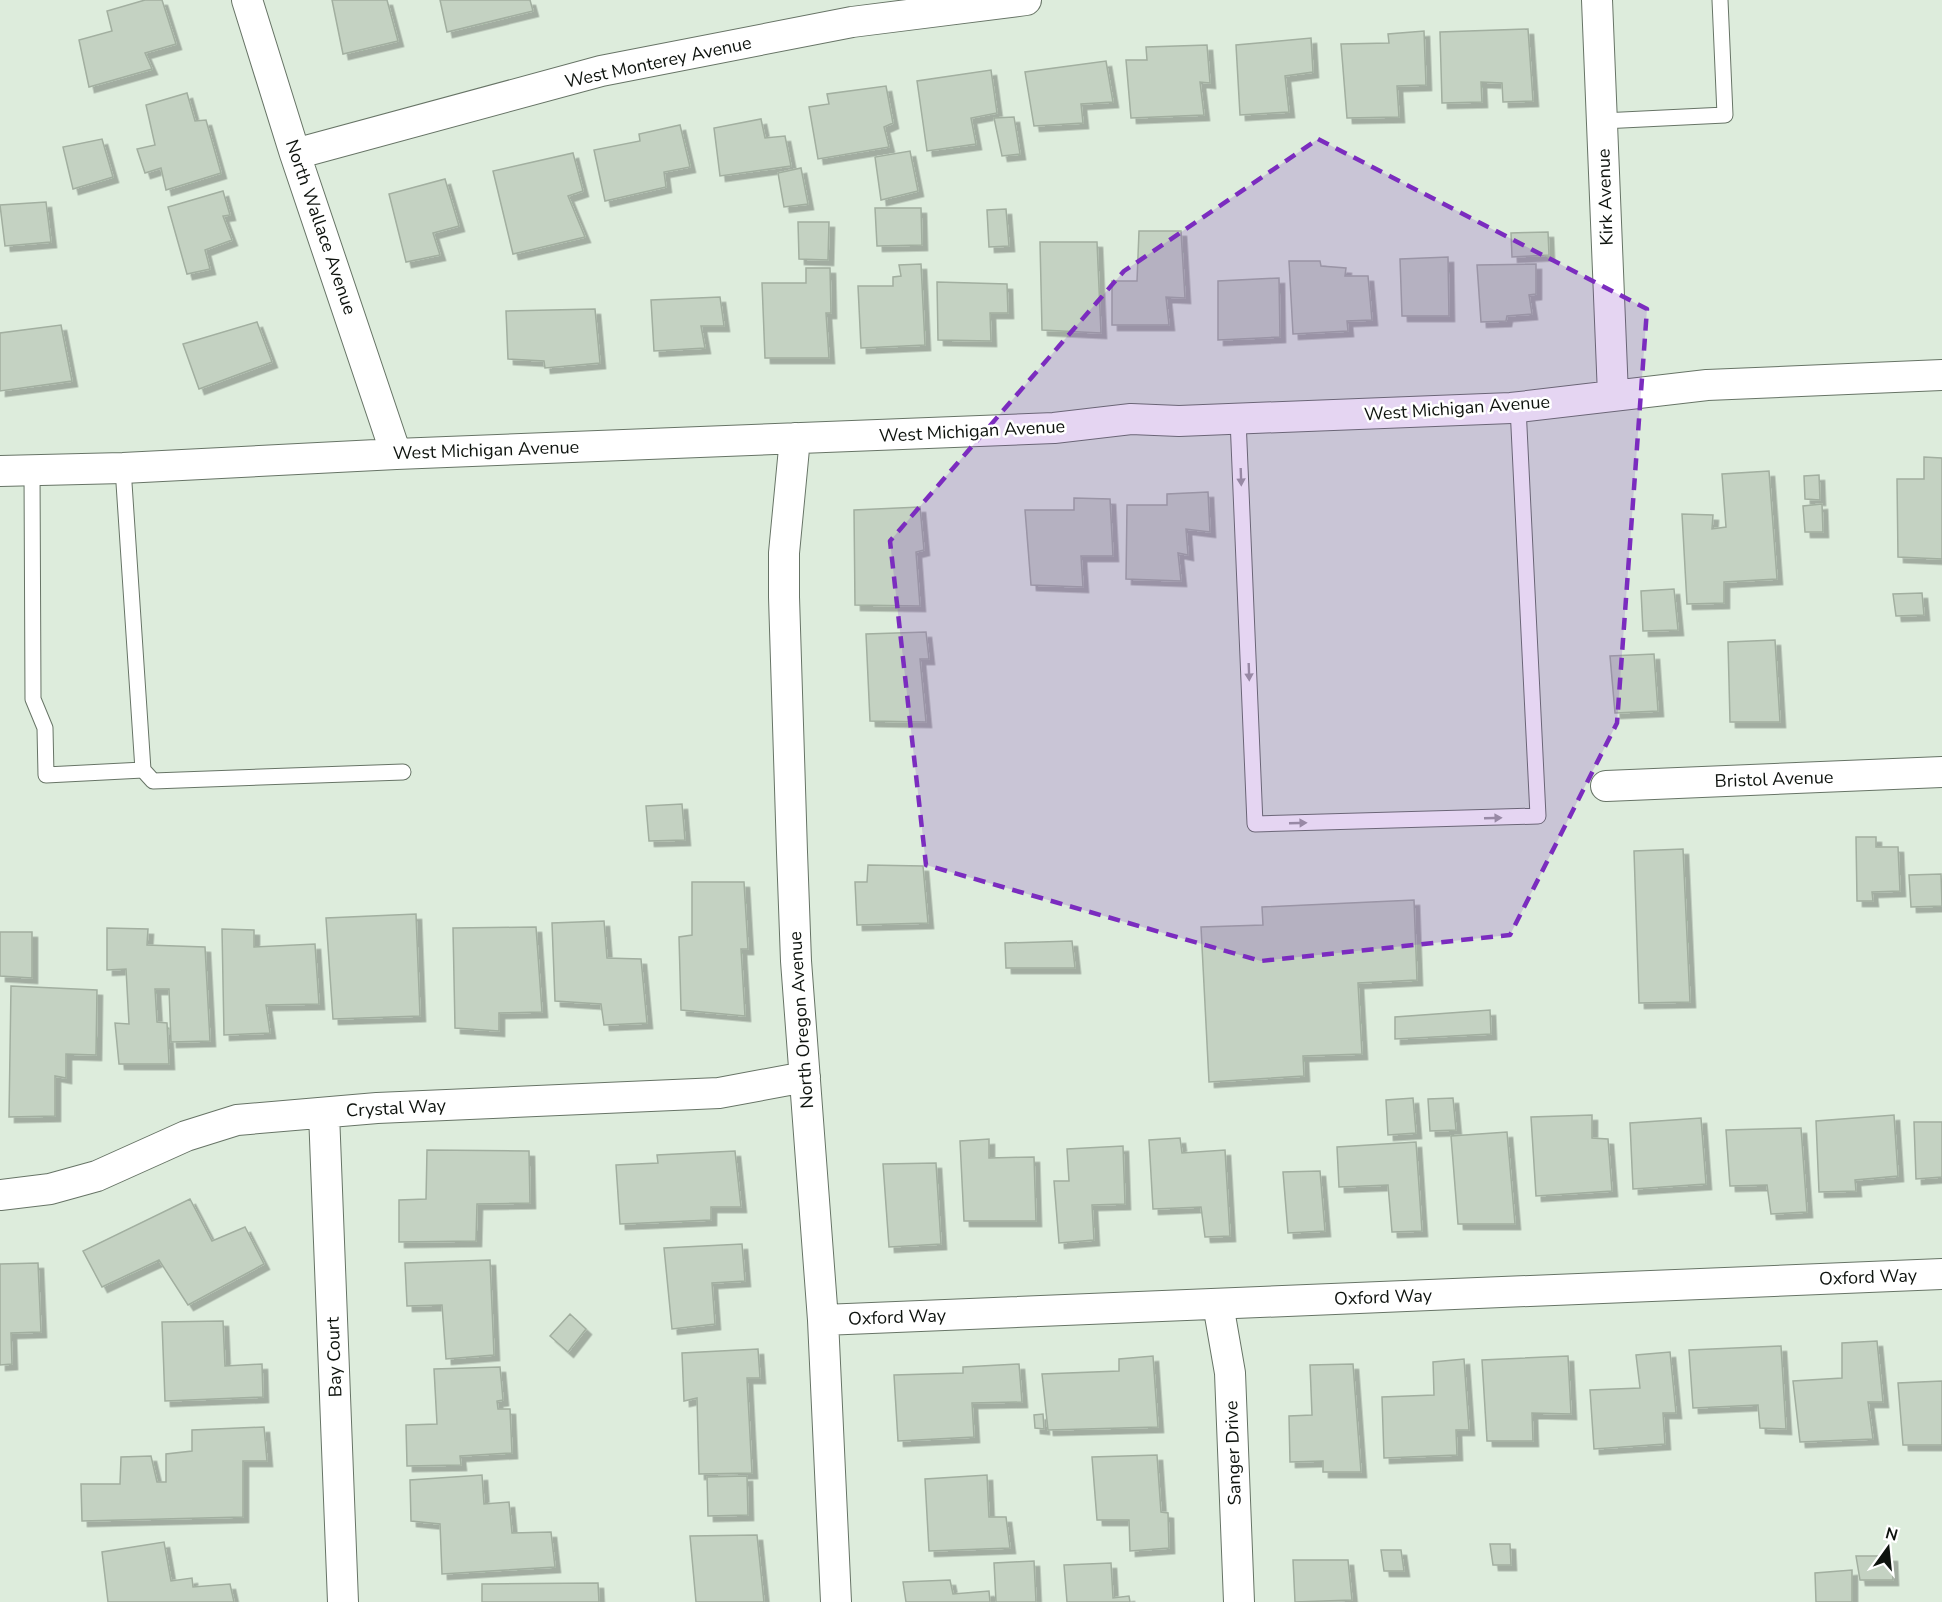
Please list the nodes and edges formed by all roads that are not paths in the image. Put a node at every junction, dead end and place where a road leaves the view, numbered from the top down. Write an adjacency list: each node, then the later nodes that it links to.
1 (247, 0): 6 (street, North Wallace Avenue)
2 (1026, 0): 6 (street, West Monterey Avenue)
3 (1597, 0): 5 (street, Kirk Avenue)
4 (1720, 0): 5 (lane)
5 (1602, 121): 8 (street, Kirk Avenue)
6 (295, 154): 12 (street, North Wallace Avenue)
7 (1942, 375): 8 (street, West Michigan Avenue)
8 (1613, 395): 9 (street, West Michigan Avenue)
9 (1518, 407): 10 (street, West Michigan Avenue); 10 (lane, one-way to 9)
10 (1238, 419): 11 (street, West Michigan Avenue)
11 (795, 438): 12 (street, West Michigan Avenue); 20 (street, North Oregon Avenue)
12 (396, 454): 13 (street, West Michigan Avenue)
13 (123, 468): 14 (street, West Michigan Avenue); 16 (lane)
14 (32, 469): 15 (street, West Michigan Avenue); 16 (lane)
15 (0, 471)
16 (143, 770): 17 (lane)
17 (403, 772)
18 (1942, 772): 19 (street, Bristol Avenue)
19 (1606, 786)
20 (805, 1077): 21 (street, Crystal Way); 25 (street, North Oregon Avenue)
21 (324, 1113): 22 (street, Crystal Way); 26 (street, Bay Court)
22 (0, 1195)
23 (1942, 1274): 24 (street, Oxford Way)
24 (1218, 1304): 25 (street, Oxford Way); 28 (street, Sanger Drive)
25 (824, 1320): 27 (street, North Oregon Avenue)
26 (344, 1602)
27 (836, 1602)
28 (1239, 1602)

